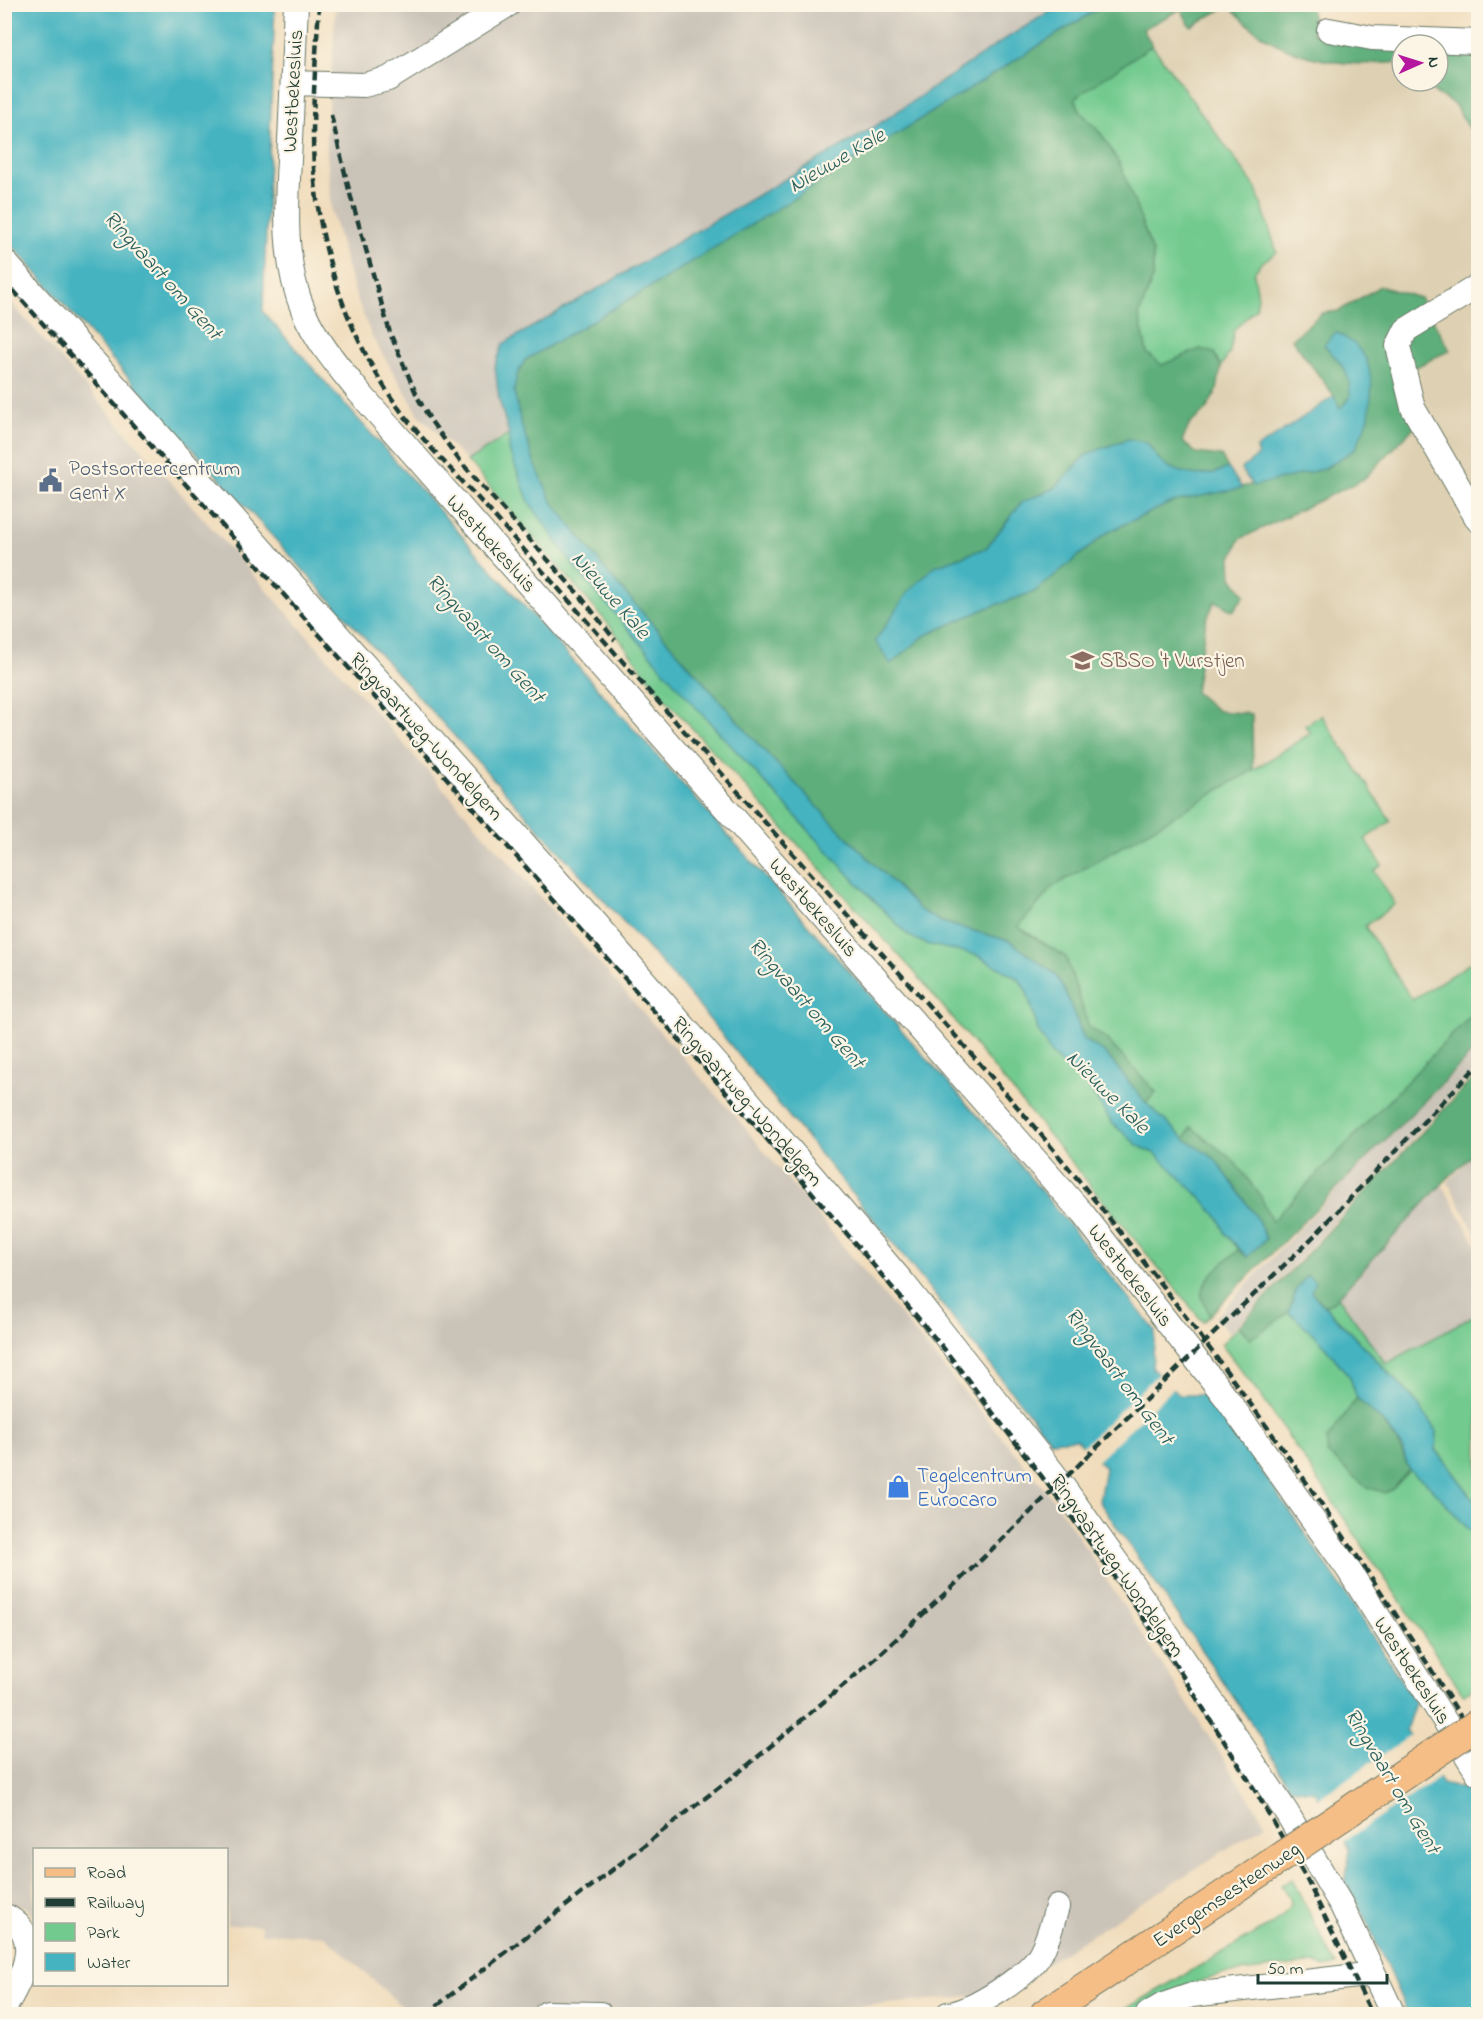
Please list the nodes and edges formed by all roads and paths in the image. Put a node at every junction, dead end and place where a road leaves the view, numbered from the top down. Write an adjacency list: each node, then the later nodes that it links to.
1 (296, 4): 5 (street, Westbekesluis)
2 (509, 4): 5 (street)
3 (1329, 30): 4 (street)
4 (1479, 42)
5 (292, 83): 10 (street, Westbekesluis)
6 (4, 261): 13 (street, Ringvaartweg-Wondelgem)
7 (1479, 286): 8 (street)
8 (1479, 520)
9 (1479, 1724): 18 (main road, Evergemsesteenweg, bridge)
10 (1479, 1773)
11 (1057, 1907): 17 (street)
12 (4, 1915): 14 (street)
13 (1374, 1974): 19 (street); 20 (street, Ringvaartweg-Wondelgem)
14 (9, 2007)
15 (547, 2013): 16 (street)
16 (600, 2014)
17 (948, 2014)
18 (1045, 2014)
19 (1148, 2014)
20 (1393, 2014)

